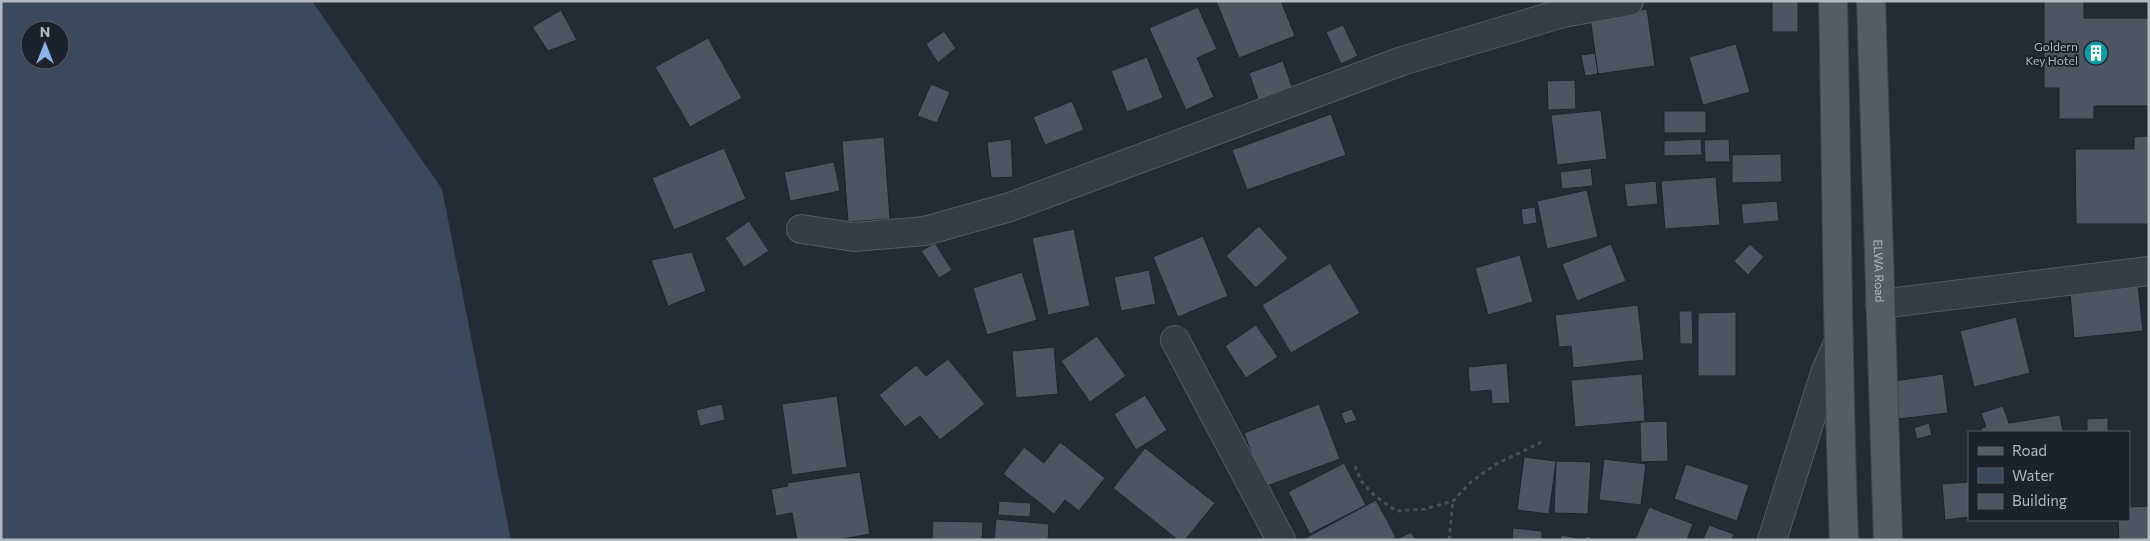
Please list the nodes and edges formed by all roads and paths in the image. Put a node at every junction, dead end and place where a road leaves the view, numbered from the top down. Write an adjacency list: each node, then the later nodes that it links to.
1 (1629, 1): 4 (street)
2 (1833, 1): 8 (main road)
3 (1870, 1): 6 (main road, ELWA Road)
4 (800, 229)
5 (2149, 271): 6 (street)
6 (1880, 304): 16 (main road, ELWA Road)
7 (1175, 340): 12 (street)
8 (1839, 341): 14 (street); 15 (main road)
9 (1542, 442): 11 (path)
10 (1355, 466): 11 (path)
11 (1454, 501): 13 (path)
12 (1281, 540)
13 (1449, 540)
14 (1772, 540)
15 (1844, 540)
16 (1888, 540)

